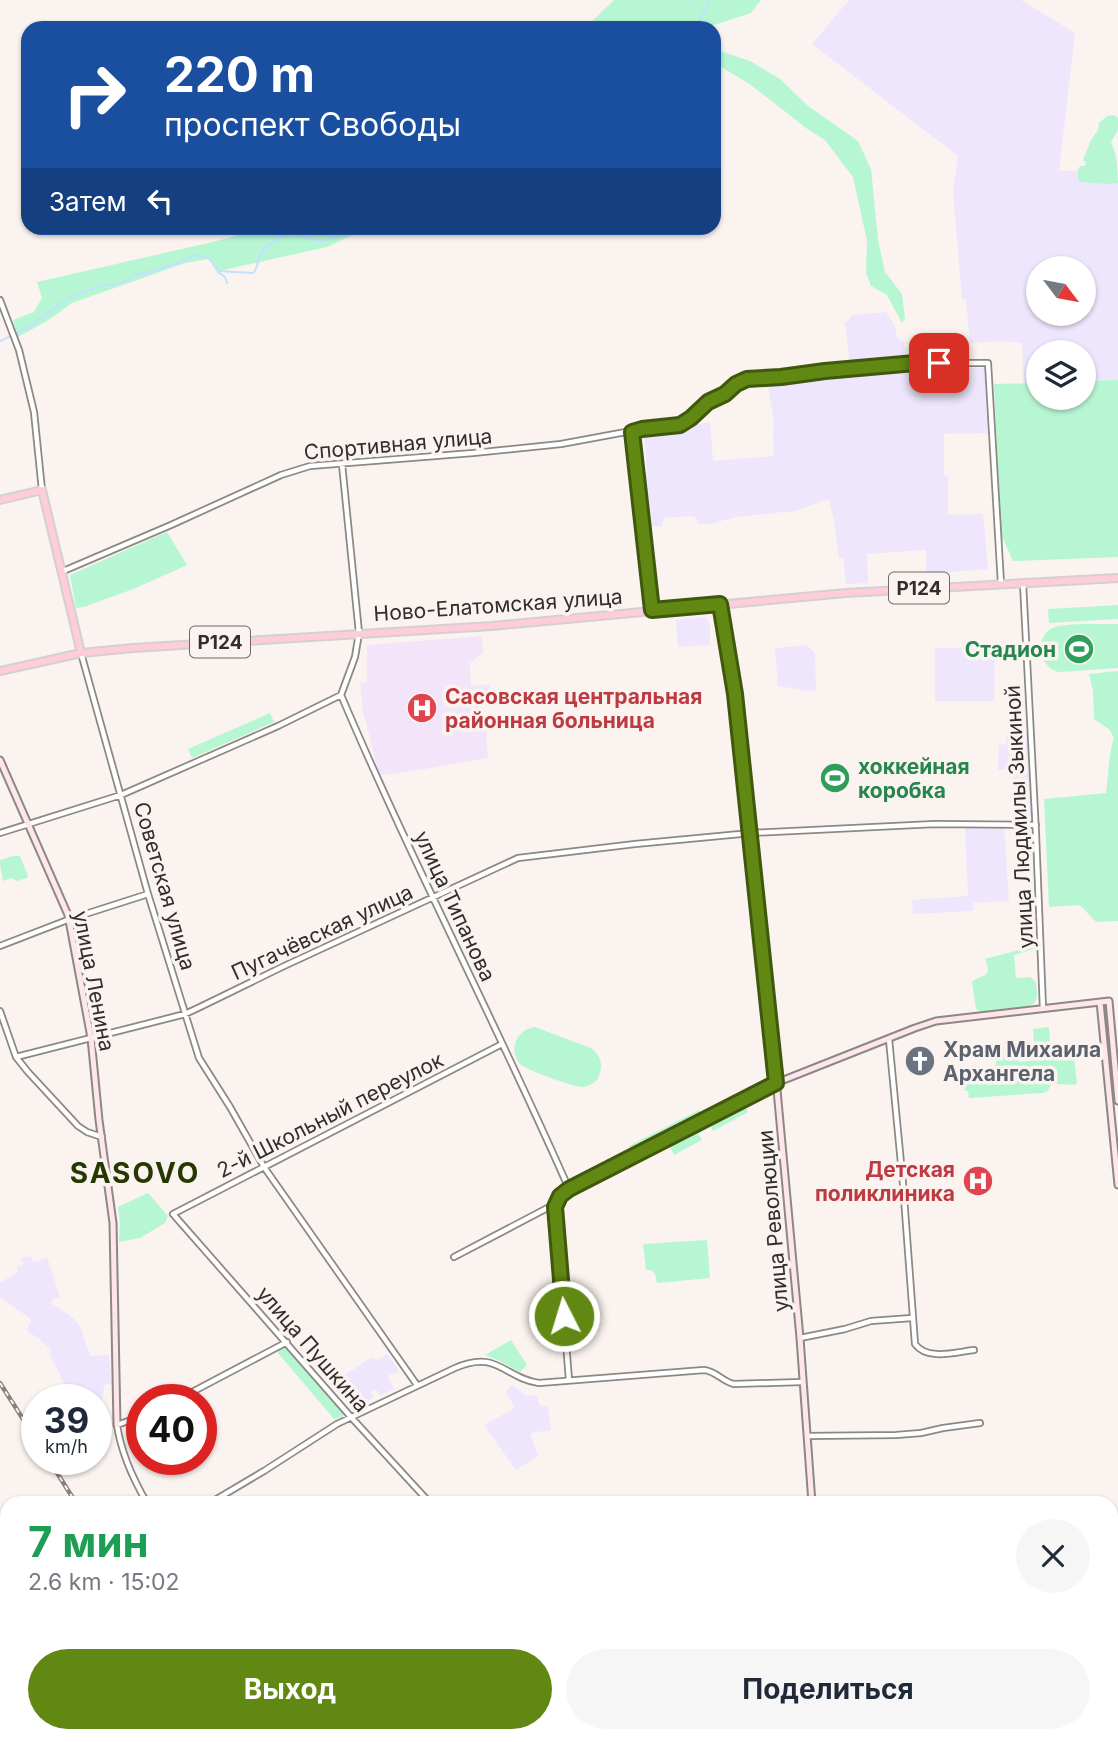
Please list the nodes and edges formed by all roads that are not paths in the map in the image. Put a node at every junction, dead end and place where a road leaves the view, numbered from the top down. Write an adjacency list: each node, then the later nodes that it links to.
1 (0, 300): 4 (street, Советская улица)
2 (632, 432): 3 (street, Спортивная улица); 9 (street, Спортивная улица); 11 (street)
3 (342, 464): 6 (street, Спортивная улица); 12 (street)
4 (42, 490): 5 (main road); 6 (main road, Советская улица)
5 (0, 500)
6 (61, 572): 13 (main road, Советская улица)
7 (1118, 578): 8 (main road, Ново-Елатомская улица / Р124)
8 (1023, 583): 9 (main road, Ново-Елатомская улица / Р124); 19 (street, улица Людмилы Зыкиной)
9 (1001, 584): 10 (main road, Ново-Елатомская улица / Р124)
10 (720, 604): 11 (main road, Ново-Елатомская улица / Р124); 21 (main road, улица Революции)
11 (652, 610): 12 (main road, Ново-Елатомская улица / Р124)
12 (359, 634): 13 (main road, Ново-Елатомская улица / Р124); 15 (street)
13 (81, 653): 14 (main road, Ново-Елатомская улица); 17 (street, Советская улица)
14 (0, 671)
15 (341, 695): 17 (street); 23 (street, улица Типанова)
16 (0, 761): 18 (main road, улица Ленина)
17 (121, 795): 18 (street); 22 (street, Советская улица)
18 (28, 823): 20 (street); 24 (main road, улица Ленина)
19 (1036, 825): 21 (street, Пугачёвская улица); 27 (street, улица Людмилы Зыкиной)
20 (0, 833)
21 (751, 834): 23 (street, Пугачёвская улица); 34 (main road, улица Революции)
22 (149, 894): 24 (street); 29 (street, Советская улица)
23 (433, 897): 29 (street, Пугачёвская улица); 32 (street, улица Типанова)
24 (70, 919): 25 (street); 30 (main road, улица Ленина)
25 (0, 947)
26 (1100, 1002): 27 (main road); 35 (main road); 38 (main road)
27 (1042, 1009): 31 (main road)
28 (0, 1011): 33 (street)
29 (184, 1014): 30 (street, Пугачёвская улица); 37 (street, Советская улица)
30 (91, 1038): 33 (street, Пугачёвская улица); 36 (main road, улица Ленина)
31 (889, 1039): 34 (main road); 43 (street)
32 (502, 1044): 37 (street, 2-й Школьный переулок); 39 (street, улица Типанова)
33 (16, 1057): 36 (street)
34 (776, 1083): 39 (street); 44 (main road, улица Революции)
35 (1118, 1101)
36 (102, 1137): 54 (main road, улица Ленина)
37 (264, 1167): 41 (street, 2-й Школьный переулок); 50 (street, Советская улица)
38 (1118, 1185)
39 (569, 1189): 40 (street)
40 (556, 1204): 42 (street); 47 (street)
41 (173, 1214): 45 (street, улица Пушкина)
42 (454, 1256)
43 (912, 1318): 44 (street); 46 (street)
44 (800, 1338): 48 (main road, улица Революции)
45 (287, 1342): 49 (street); 51 (street, улица Пушкина)
46 (974, 1350)
47 (569, 1380): 48 (street); 50 (street)
48 (802, 1382): 55 (main road, улица Революции)
49 (207, 1384)
50 (417, 1385): 51 (street)
51 (351, 1417): 57 (street); 58 (street, улица Пушкина)
52 (126, 1422): 54 (street)
53 (980, 1423): 55 (street)
54 (117, 1425): 56 (street)
55 (806, 1436): 59 (main road, улица Революции)
56 (144, 1496)
57 (221, 1496)
58 (424, 1496)
59 (811, 1496)

